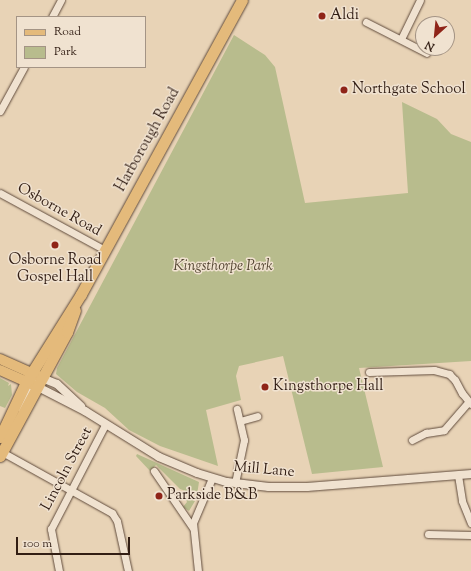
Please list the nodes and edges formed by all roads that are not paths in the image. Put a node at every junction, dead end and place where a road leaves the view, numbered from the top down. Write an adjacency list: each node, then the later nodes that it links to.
1 (61, 0): 4 (street)
2 (242, 0): 11 (highway, Harborough Road)
3 (420, 0): 6 (street)
4 (53, 16)
5 (366, 22): 6 (street)
6 (401, 39): 7 (street)
7 (415, 47)
8 (23, 68): 9 (street)
9 (0, 111)
10 (0, 193): 11 (street, Osborne Road)
11 (105, 250): 15 (highway, Harborough Road)
12 (0, 359): 15 (main road)
13 (0, 370): 15 (main road)
14 (369, 372): 17 (street)
15 (34, 381): 16 (highway, Harborough Road); 19 (street, Mill Lane); 19 (street, Mill Lane); 23 (highway, Harborough Road)
16 (32, 397): 22 (street); 25 (highway, Harborough Road)
17 (469, 403): 24 (street)
18 (237, 409): 21 (street)
19 (85, 411): 22 (street, Mill Lane)
20 (257, 416): 21 (street)
21 (240, 421): 30 (street)
22 (104, 427): 29 (street, Mill Lane); 31 (street, Lincoln Street)
23 (3, 432)
24 (412, 440)
25 (1, 454): 31 (street)
26 (154, 471): 33 (street)
27 (471, 474): 28 (street, Mill Lane)
28 (458, 475): 30 (street, Mill Lane); 32 (street)
29 (212, 478): 30 (street, Mill Lane); 33 (street)
30 (235, 483)
31 (72, 488): 36 (street, Lincoln Street); 37 (street)
32 (471, 525): 35 (street)
33 (193, 528): 38 (street)
34 (428, 534): 35 (street)
35 (471, 535)
36 (59, 571)
37 (128, 571)
38 (198, 571)

